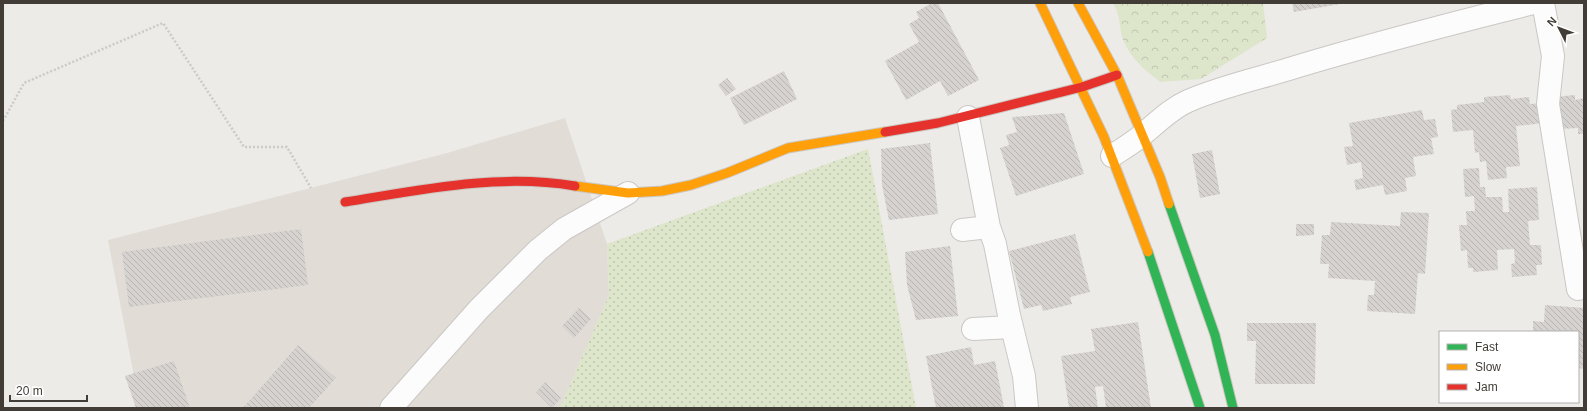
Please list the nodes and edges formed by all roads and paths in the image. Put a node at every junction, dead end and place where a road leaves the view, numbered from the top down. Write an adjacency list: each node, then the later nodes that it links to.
1 (1040, 3): 6 (street)
2 (1078, 3): 5 (street)
3 (1533, 3): 9 (street)
4 (1543, 3): 16 (street)
5 (1117, 75): 6 (street); 9 (street)
6 (1082, 88): 7 (street); 10 (street)
7 (968, 117): 12 (street); 14 (street)
8 (3, 120): 11 (path)
9 (1142, 136): 10 (street); 22 (street)
10 (1112, 156): 21 (street)
11 (311, 188)
12 (628, 193): 13 (street); 19 (street)
13 (346, 202)
14 (989, 227): 15 (street); 17 (street)
15 (962, 230)
16 (1578, 289)
17 (1012, 327): 18 (street); 20 (street)
18 (973, 329)
19 (391, 408)
20 (1027, 408)
21 (1200, 408)
22 (1233, 408)

